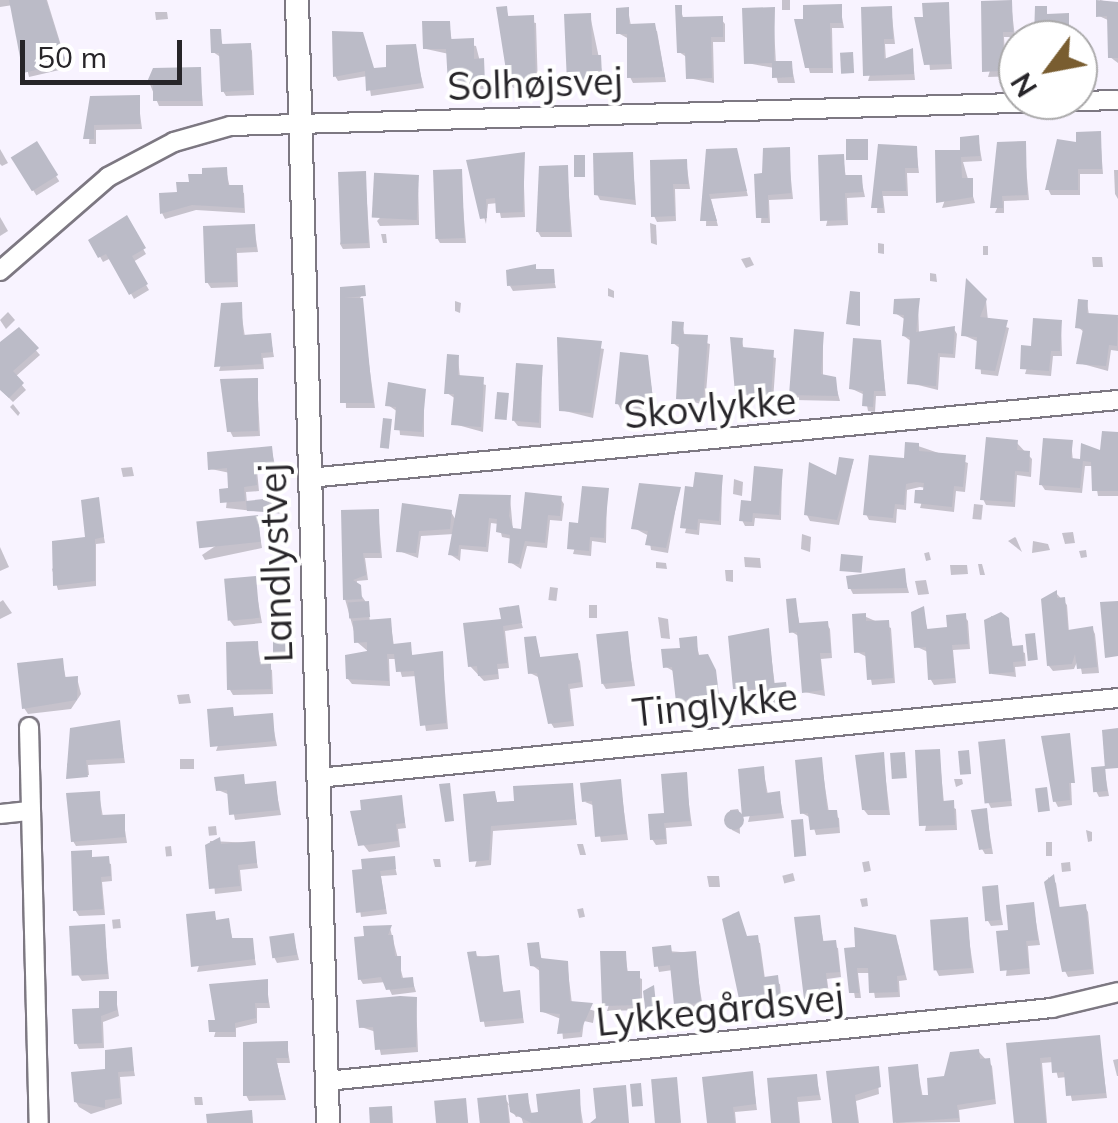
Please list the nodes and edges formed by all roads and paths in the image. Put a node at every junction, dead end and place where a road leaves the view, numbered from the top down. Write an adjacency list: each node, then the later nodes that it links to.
1 (297, 0): 3 (street, Landlystvej)
2 (1118, 100): 3 (street, Solhøjsvej)
3 (300, 122): 4 (street, Solhøjsvej); 6 (street, Landlystvej)
4 (0, 271)
5 (1118, 400): 6 (street, Skovlykke)
6 (309, 478): 9 (street, Landlystvej)
7 (1118, 698): 9 (street, Tinglykke)
8 (28, 727): 10 (street)
9 (318, 778): 13 (street, Landlystvej)
10 (31, 811): 11 (street); 14 (street)
11 (0, 814)
12 (1118, 992): 13 (street, Lykkegårdsvej)
13 (327, 1082): 15 (street, Landlystvej)
14 (38, 1123)
15 (328, 1123)

